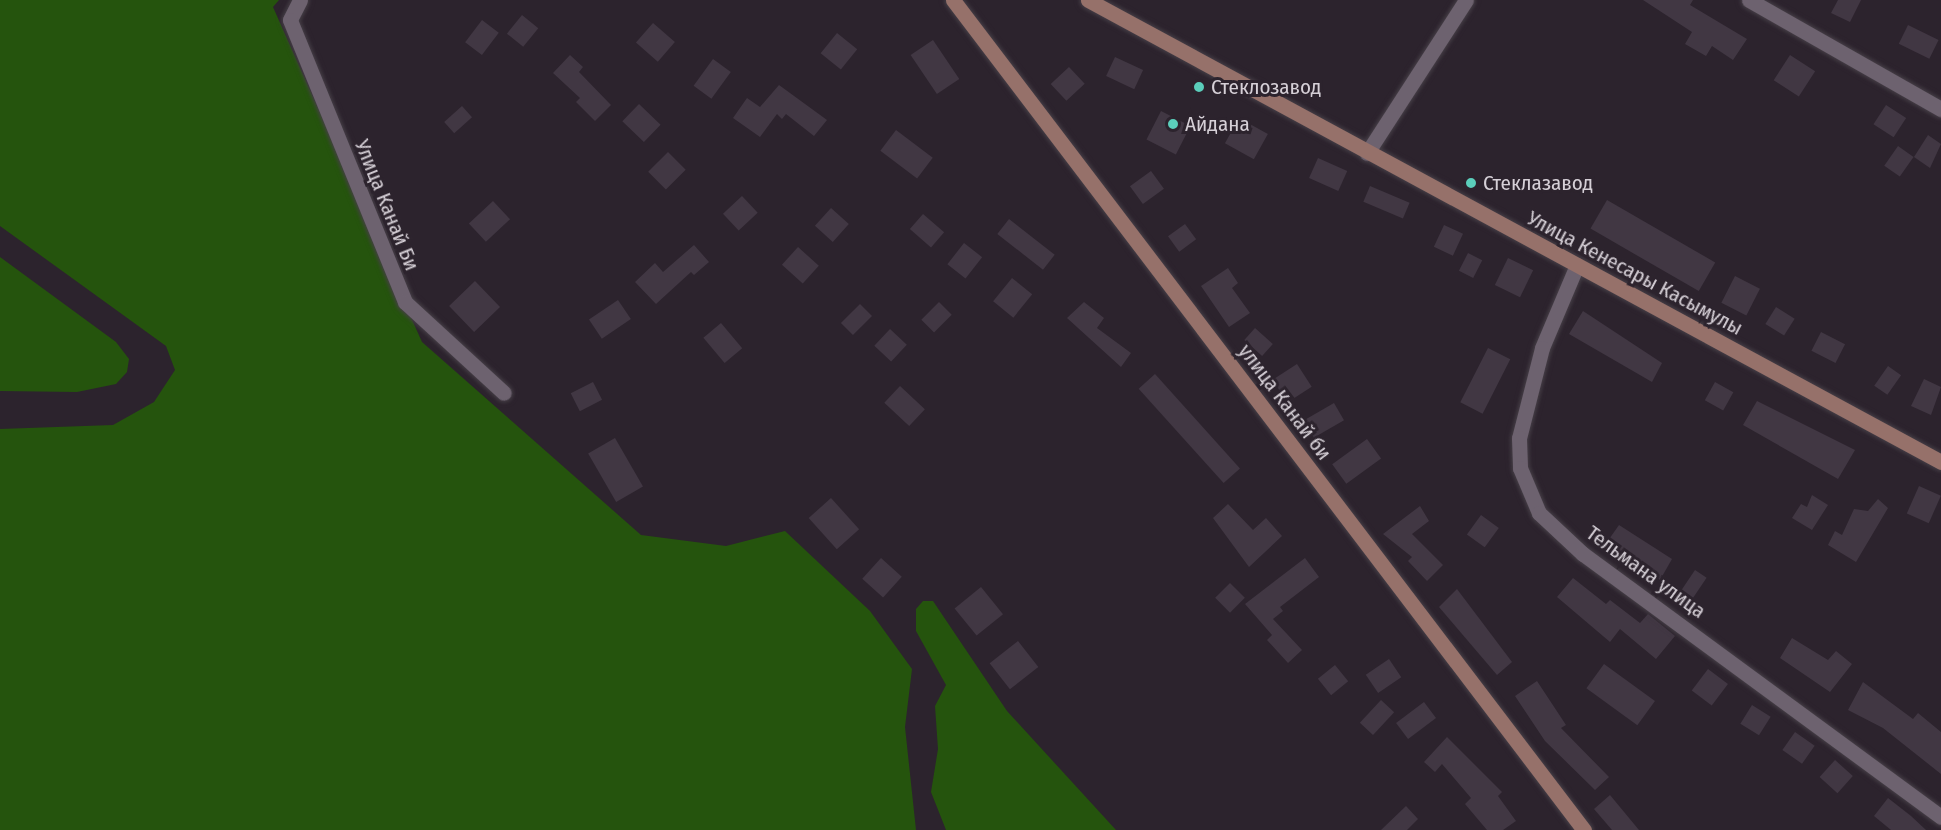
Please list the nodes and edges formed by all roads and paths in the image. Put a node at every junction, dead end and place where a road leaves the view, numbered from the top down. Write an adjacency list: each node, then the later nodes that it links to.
1 (300, 0): 9 (street, Улица Канай Би)
2 (953, 0): 12 (main road, улица Канай би)
3 (1089, 0): 7 (main road, Улица Кенесары Касымулы)
4 (1466, 0): 7 (street)
5 (1749, 0): 6 (street)
6 (1941, 109)
7 (1367, 153): 8 (main road, Улица Кенесары Касымулы)
8 (1577, 265): 10 (main road, Улица Кенесары Касымулы); 11 (street, Тельмана улица)
9 (504, 393)
10 (1941, 462)
11 (1941, 817)
12 (1584, 830)

